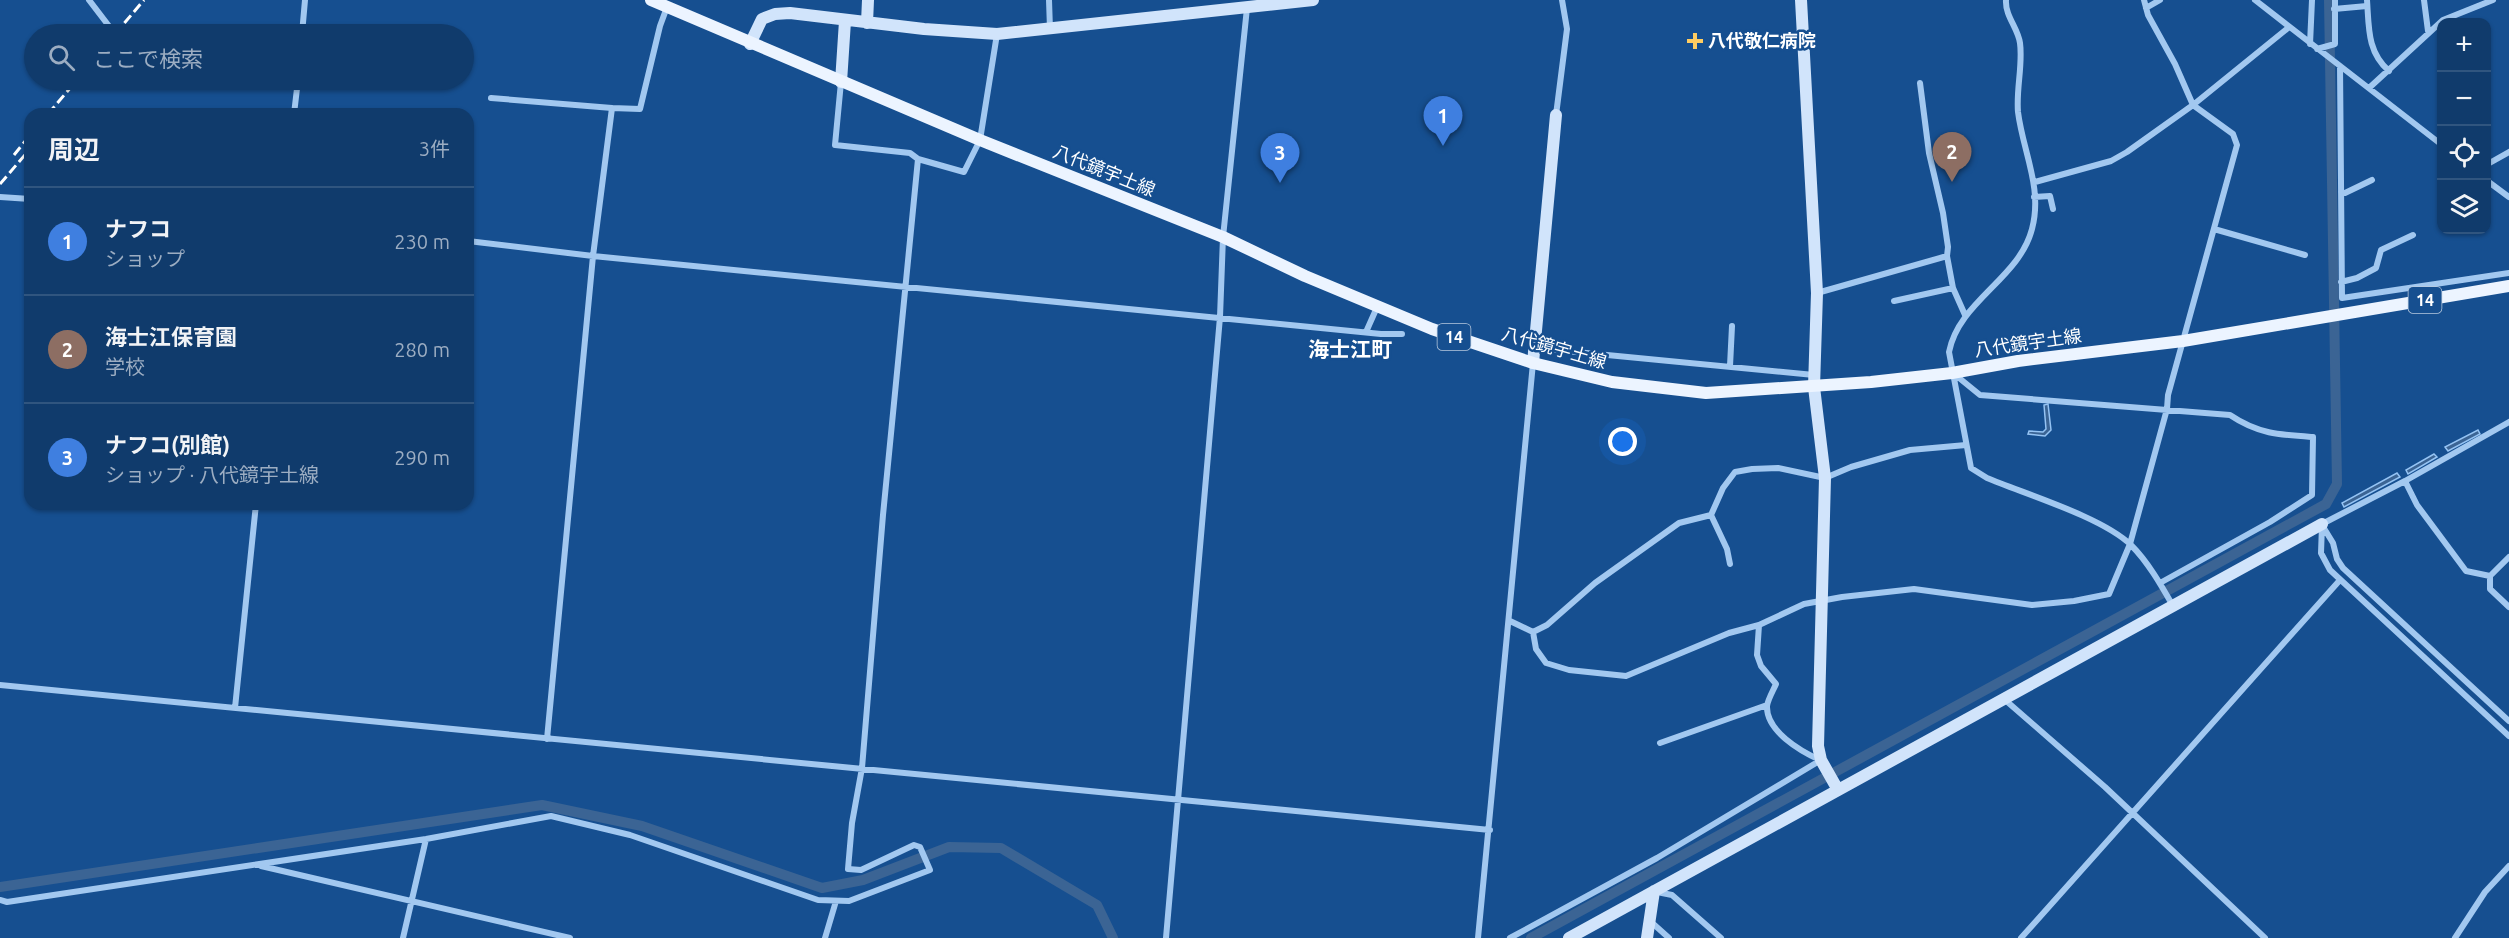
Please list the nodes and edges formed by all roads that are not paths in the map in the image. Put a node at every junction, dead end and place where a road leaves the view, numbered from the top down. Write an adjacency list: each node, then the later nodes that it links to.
1 (89, 0): 24 (street)
2 (305, 0): 25 (street)
3 (651, 0): 19 (main road, 八代鏡宇土線 / 14)
4 (868, 0): 23 (street)
5 (1048, 0): 27 (street)
6 (1313, 0): 18 (street)
7 (1562, 0): 42 (street)
8 (1801, 0): 69 (street)
9 (2006, 0): 49 (street)
10 (2144, 0): 20 (street)
11 (2160, 0): 20 (street)
12 (2254, 0): 26 (street)
13 (2312, 0): 31 (street)
14 (2335, 0): 21 (street)
15 (2424, 0): 28 (street)
16 (2493, 0): 28 (street)
17 (2367, 3): 21 (street); 33 (street)
18 (1251, 5): 27 (street); 59 (street)
19 (667, 7): 30 (main road, 八代鏡宇土線 / 14); 41 (street)
20 (2146, 8): 39 (street)
21 (2334, 9): 31 (street)
22 (845, 21): 23 (street); 30 (street); 34 (street)
23 (867, 23): 29 (street)
24 (107, 24)
25 (303, 24)
26 (2288, 28): 31 (street); 39 (street)
27 (1050, 29): 29 (street)
28 (2428, 31): 33 (street)
29 (997, 34): 43 (street)
30 (750, 44): 34 (main road, 八代鏡宇土線 / 14)
31 (2315, 48): 32 (street)
32 (2340, 66): 36 (street); 51 (street)
33 (2389, 71): 36 (street)
34 (841, 82): 43 (main road, 八代鏡宇土線 / 14); 46 (street)
35 (1920, 83): 63 (street)
36 (2369, 88): 44 (street)
37 (297, 90): 40 (street)
38 (491, 98): 41 (street)
39 (2193, 105): 49 (street); 57 (street)
40 (295, 108)
41 (612, 108): 62 (street)
42 (1557, 115): 78 (street)
43 (980, 140): 46 (street); 59 (main road, 八代鏡宇土線 / 14)
44 (2437, 141)
45 (2509, 152): 47 (street)
46 (918, 159): 66 (street)
47 (2491, 163)
48 (2372, 180): 51 (street)
49 (2035, 182): 53 (street)
50 (2491, 183): 54 (street)
51 (2341, 192): 65 (street)
52 (0, 197): 55 (street)
53 (2034, 197): 56 (street); 72 (street)
54 (2509, 197)
55 (24, 199)
56 (2053, 209)
57 (2214, 229): 61 (street); 77 (street)
58 (2413, 236): 65 (street)
59 (1223, 237): 71 (main road, 八代鏡宇土線 / 14); 73 (street)
60 (474, 242): 62 (street)
61 (2305, 255)
62 (593, 256): 66 (street); 113 (street)
63 (1947, 256): 68 (street); 69 (street)
64 (2509, 273): 65 (street)
65 (2341, 282)
66 (905, 286): 73 (street); 116 (street)
67 (2509, 286): 77 (main road, 八代鏡宇土線 / 14)
68 (1953, 288): 70 (street); 72 (street)
69 (1817, 293): 82 (street)
70 (1894, 301)
71 (1378, 305): 75 (street); 79 (main road, 八代鏡宇土線 / 14)
72 (1965, 315): 81 (street)
73 (1220, 317): 75 (street); 118 (street)
74 (1732, 326): 80 (street)
75 (1366, 332): 76 (street)
76 (1402, 334)
77 (2183, 341): 81 (main road, 八代鏡宇土線 / 14); 83 (street)
78 (1535, 348): 79 (street); 80 (street)
79 (1533, 363): 82 (main road, 八代鏡宇土線 / 14); 100 (street)
80 (1730, 366): 82 (street)
81 (1952, 373): 82 (main road, 八代鏡宇土線 / 14); 83 (street); 85 (street)
82 (1814, 381): 86 (street)
83 (2167, 409): 91 (street); 96 (street)
84 (2509, 422): 87 (street)
85 (1966, 445): 86 (street); 91 (street)
86 (1825, 478): 89 (street); 97 (street)
87 (2405, 481): 90 (street); 94 (street)
88 (255, 510): 110 (street)
89 (1711, 515): 93 (street); 104 (street)
90 (2322, 524): 95 (street); 98 (street); 101 (street)
91 (2130, 544): 96 (street); 97 (street)
92 (2509, 557): 94 (street)
93 (1730, 564)
94 (2490, 576): 99 (street)
95 (2340, 580): 103 (street); 119 (street)
96 (2160, 583): 98 (street)
97 (1822, 601): 102 (street); 115 (street)
98 (2173, 606): 108 (street)
99 (2509, 607)
100 (1510, 621): 104 (street); 120 (street)
101 (2403, 623): 103 (street); 105 (street)
102 (1759, 625): 104 (street); 109 (street)
103 (2395, 631): 106 (street)
104 (1533, 632)
105 (2427, 645): 106 (street); 111 (street)
106 (2420, 654): 112 (street)
107 (0, 685): 110 (street)
108 (2003, 698): 117 (street); 119 (street)
109 (1767, 705): 114 (street); 115 (street)
110 (235, 708): 113 (street)
111 (2509, 721)
112 (2509, 736)
113 (547, 739): 116 (street)
114 (1660, 743)
115 (1821, 760): 117 (street); 134 (street)
116 (862, 768): 118 (street); 126 (street)
117 (1838, 790): 124 (street)
118 (1177, 800): 120 (street); 132 (street)
119 (2132, 814): 139 (street); 140 (street)
120 (1490, 830): 133 (street)
121 (426, 839): 122 (street); 126 (street); 127 (street)
122 (258, 865): 125 (street); 127 (street)
123 (2509, 866): 141 (street)
124 (1654, 891): 128 (street); 135 (street); 138 (street)
125 (0, 900)
126 (836, 901): 131 (street)
127 (412, 902): 129 (street); 130 (street)
128 (1650, 921): 136 (street); 137 (street)
129 (403, 938)
130 (570, 938)
131 (825, 938)
132 (1166, 938)
133 (1478, 938)
134 (1510, 938)
135 (1569, 938)
136 (1647, 938)
137 (1669, 938)
138 (1721, 938)
139 (2021, 938)
140 (2265, 938)
141 (2455, 938)

